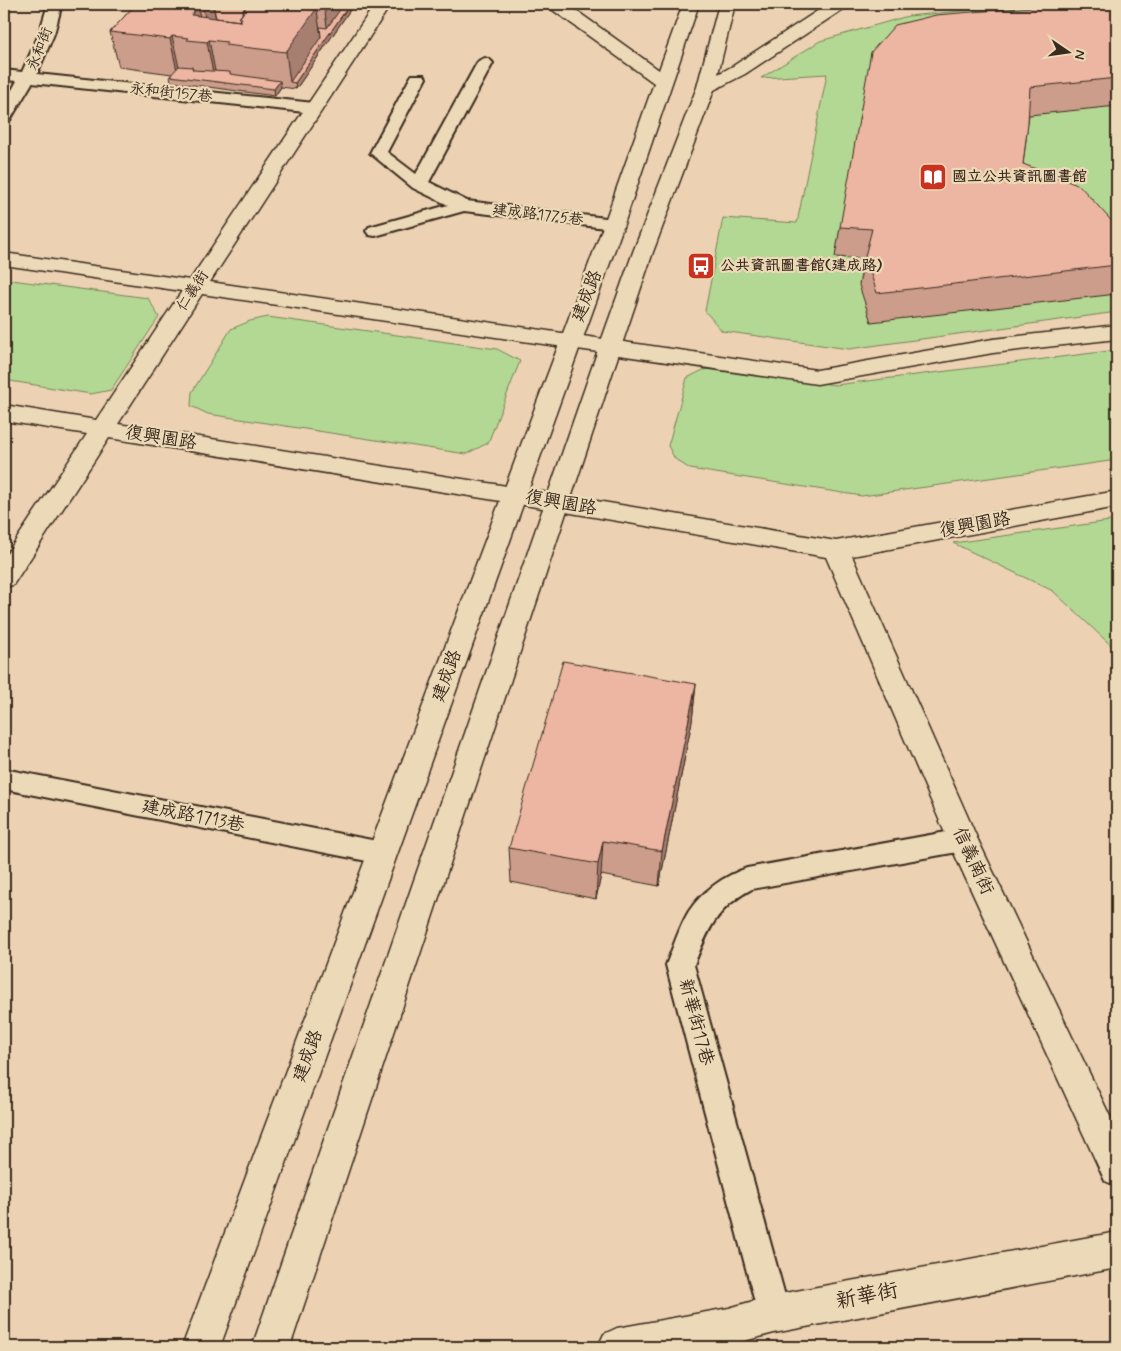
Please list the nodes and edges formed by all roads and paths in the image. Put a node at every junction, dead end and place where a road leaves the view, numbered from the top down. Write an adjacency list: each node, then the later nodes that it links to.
1 (56, 4): 9 (lane, 永和街)
2 (382, 4): 13 (street, 仁義街)
3 (556, 4): 11 (street)
4 (691, 4): 11 (street, 建成路)
5 (727, 4): 12 (street)
6 (839, 4): 12 (street)
7 (485, 63): 15 (lane)
8 (4, 75): 9 (lane, 永和街157巷)
9 (28, 78): 13 (lane, 永和街157巷); 14 (lane, 永和街)
10 (418, 78): 15 (lane, 建成路1775巷)
11 (663, 81): 17 (street, 建成路)
12 (706, 87): 23 (street)
13 (314, 108): 20 (street, 仁義街)
14 (4, 116)
15 (419, 184): 16 (lane, 建成路1775巷)
16 (462, 206): 17 (lane, 建成路1775巷); 18 (lane, 建成路1775巷)
17 (614, 224): 22 (street, 建成路)
18 (375, 231)
19 (4, 259): 20 (street)
20 (196, 286): 22 (street); 25 (street, 仁義街)
21 (1117, 332): 23 (street)
22 (570, 340): 23 (street); 26 (street, 建成路)
23 (610, 347): 28 (street)
24 (4, 413): 25 (street, 復興園路)
25 (102, 428): 26 (street, 復興園路); 30 (street, 仁義街)
26 (513, 495): 28 (street, 復興園路); 33 (street, 建成路)
27 (1117, 499): 29 (street, 復興園路)
28 (559, 503): 29 (street, 復興園路); 39 (street)
29 (836, 550): 32 (street, 信義南街)
30 (4, 578)
31 (4, 779): 33 (lane, 建成路1713巷)
32 (963, 840): 34 (street, 信義南街); 36 (lane, 新華街17巷)
33 (382, 853): 38 (street, 建成路)
34 (1117, 1169)
35 (1117, 1250): 36 (street, 新華街)
36 (774, 1314): 37 (street, 新華街)
37 (731, 1337): 40 (street, 新華街)
38 (201, 1347)
39 (271, 1347)
40 (617, 1347)

